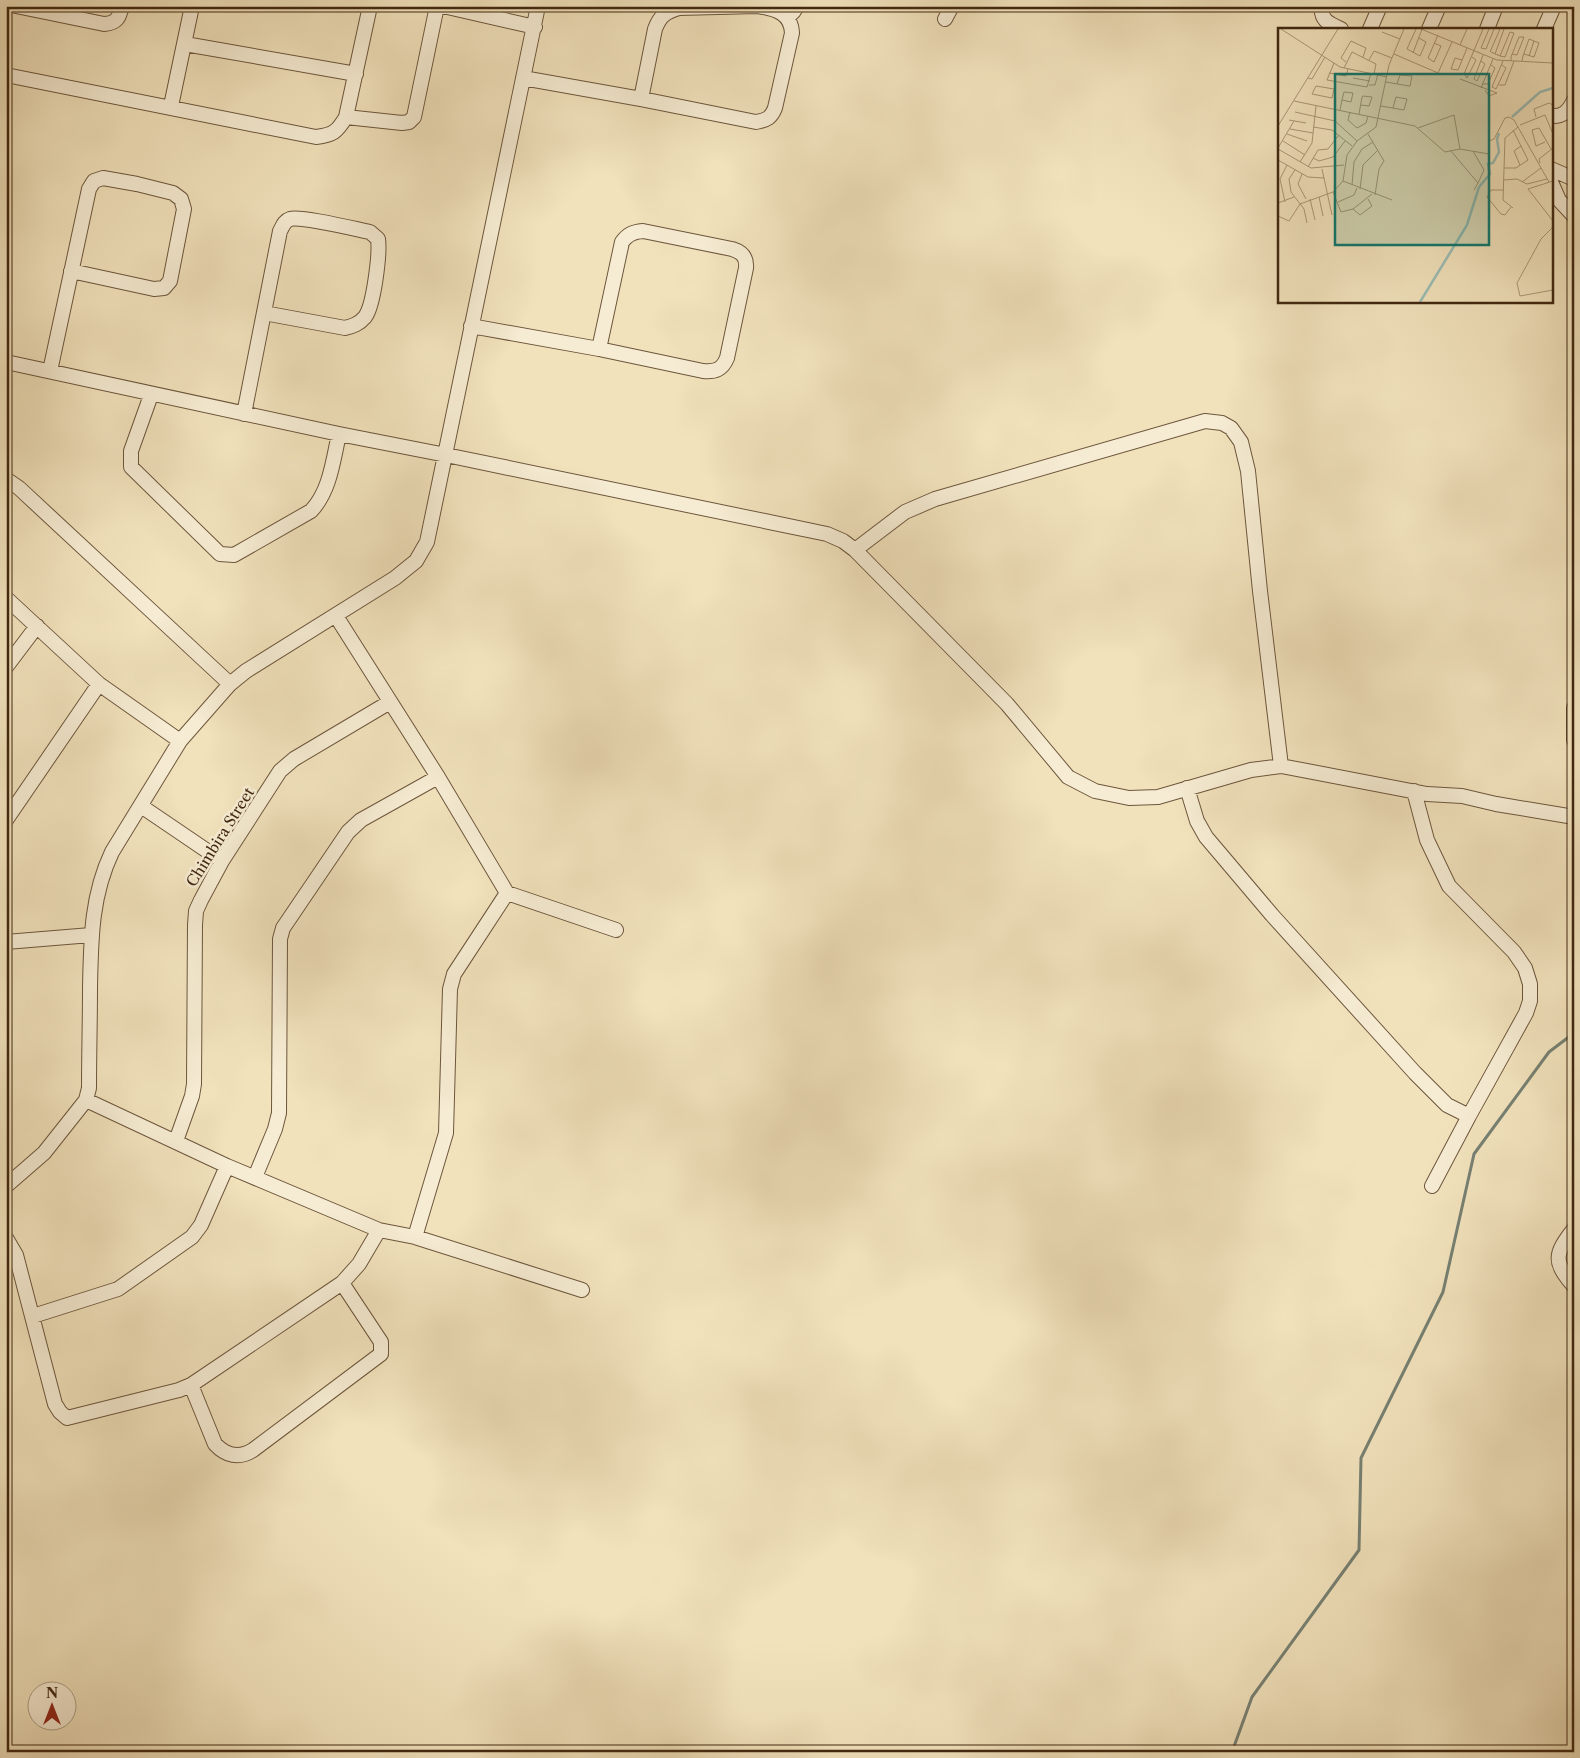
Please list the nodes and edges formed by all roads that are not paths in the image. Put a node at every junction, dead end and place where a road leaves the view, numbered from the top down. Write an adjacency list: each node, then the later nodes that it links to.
1 (16, 6): 2 (street)
2 (122, 6)
3 (192, 6): 23 (street)
4 (370, 6): 24 (street)
5 (437, 6): 31 (street)
6 (443, 6): 17 (street)
7 (538, 6): 17 (street)
8 (797, 6): 15 (street)
9 (952, 6): 16 (street)
10 (1322, 6): 18 (street)
11 (1380, 6): 19 (street)
12 (1439, 6): 20 (street)
13 (1496, 6): 21 (street)
14 (1554, 6): 22 (street)
15 (788, 18): 27 (street); 27 (street)
16 (945, 20)
17 (535, 27): 26 (street)
18 (1339, 28)
19 (1370, 28)
20 (1430, 28)
21 (1487, 28)
22 (1544, 28)
23 (185, 44): 24 (street); 29 (street)
24 (356, 74): 31 (street)
25 (6, 75): 29 (street)
26 (523, 78): 27 (street); 38 (street)
27 (641, 99)
28 (1574, 100): 30 (street)
29 (171, 106): 31 (street)
30 (1552, 116)
31 (346, 118)
32 (1552, 170): 33 (street)
33 (1574, 179)
34 (1552, 184): 35 (street)
35 (1574, 216)
36 (71, 271): 36 (street); 41 (street)
37 (264, 313): 37 (street); 43 (street)
38 (471, 326): 39 (street); 45 (street)
39 (600, 349): 39 (street)
40 (6, 362): 41 (street)
41 (50, 371): 42 (street)
42 (151, 394): 43 (street); 44 (street)
43 (244, 414): 44 (street)
44 (340, 434): 45 (street)
45 (446, 455): 47 (street); 49 (street)
46 (6, 479): 53 (street)
47 (855, 550): 58 (street); 60 (street)
48 (6, 598): 50 (street)
49 (336, 616): 53 (street); 54 (street)
50 (37, 626): 51 (street); 52 (street)
51 (6, 667)
52 (99, 684): 57 (street); 64 (street)
53 (230, 684): 57 (street)
54 (390, 702): 59 (street); 65 (street, Chimbira Street)
55 (1574, 708): 56 (street)
56 (1574, 740)
57 (180, 742): 62 (street)
58 (1281, 766): 60 (street); 61 (street)
59 (438, 777): 66 (street); 74 (street)
60 (1188, 788): 71 (street)
61 (1414, 791): 63 (street); 71 (street)
62 (141, 806): 65 (street); 68 (street)
63 (1574, 817)
64 (6, 820)
65 (222, 861): 72 (street, Chimbira Street)
66 (506, 893): 67 (street); 79 (street)
67 (616, 930)
68 (91, 935): 69 (street); 70 (street)
69 (6, 942)
70 (86, 1100): 72 (street); 75 (street)
71 (1469, 1116): 76 (street)
72 (176, 1141): 73 (street)
73 (227, 1166): 74 (street); 84 (street)
74 (255, 1177): 78 (street)
75 (6, 1186)
76 (1432, 1186)
77 (1574, 1229): 82 (street)
78 (379, 1230): 79 (street); 81 (street)
79 (415, 1237): 83 (street)
80 (6, 1238): 84 (street)
81 (342, 1283): 85 (street); 85 (street)
82 (1574, 1286)
83 (582, 1290)
84 (33, 1316): 85 (street)
85 (191, 1385)

